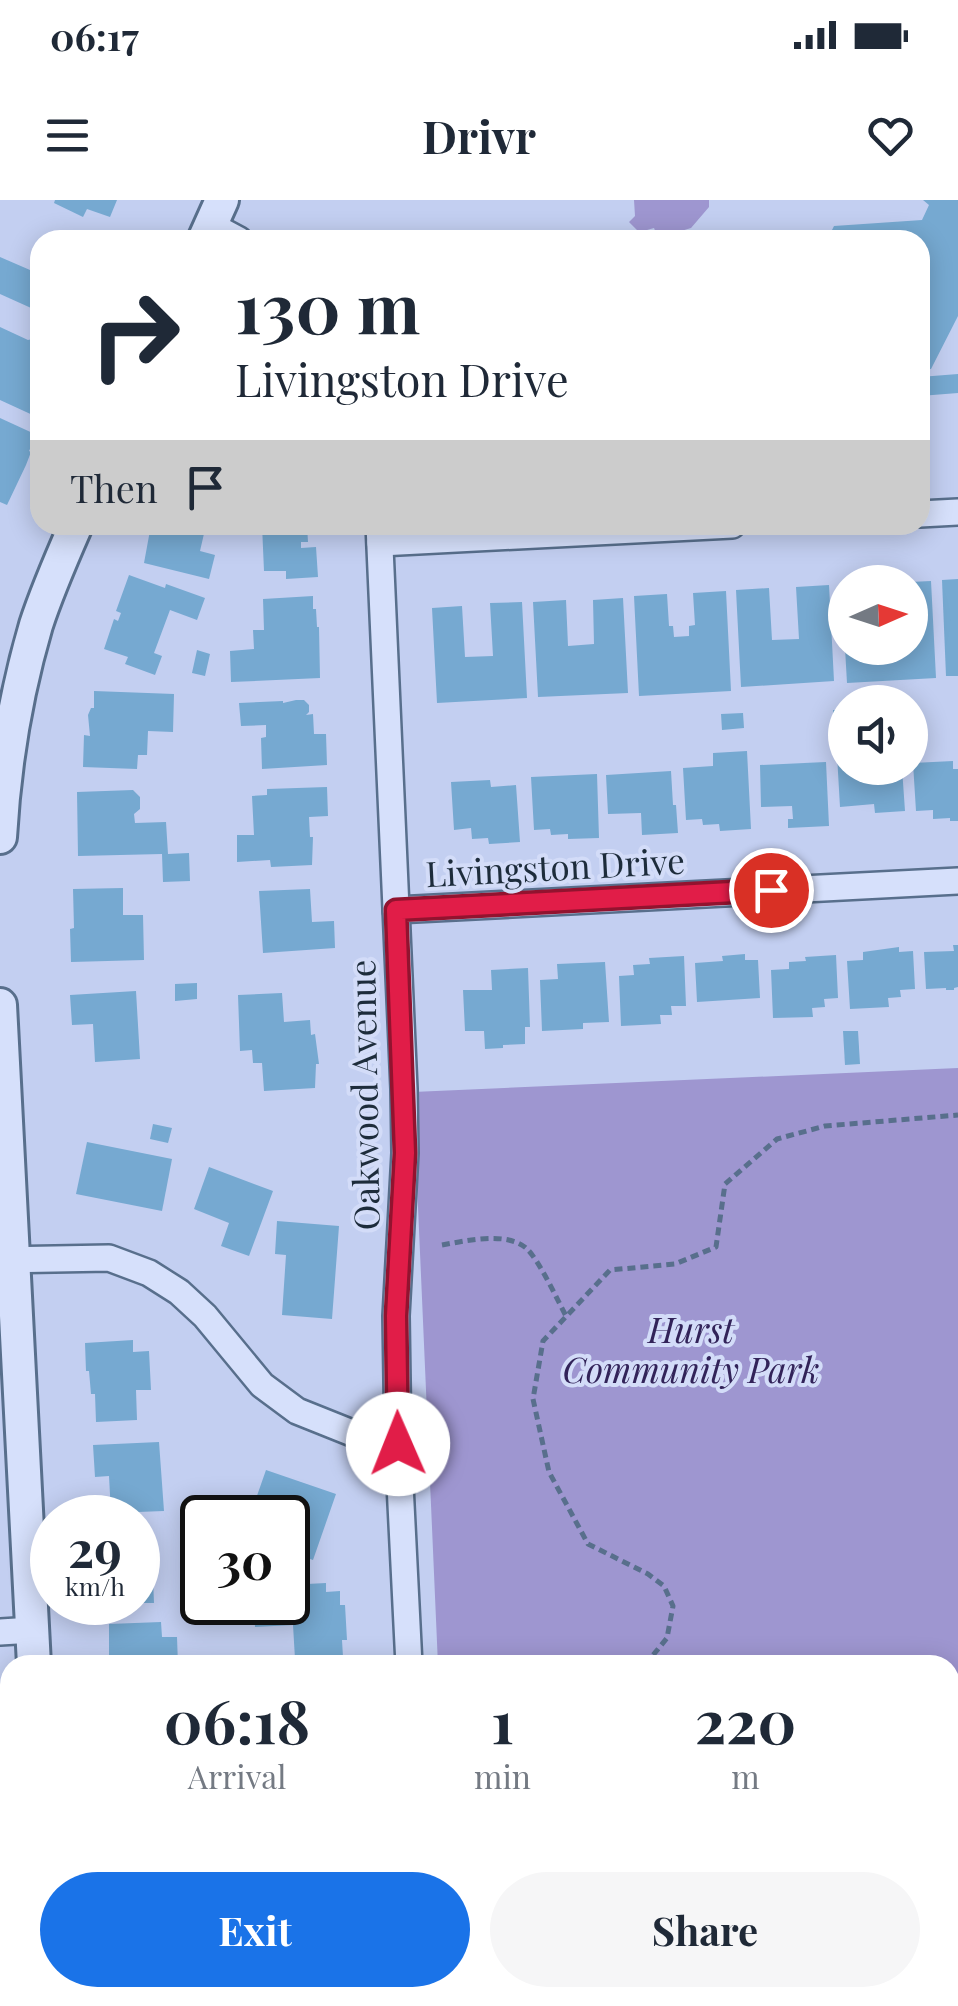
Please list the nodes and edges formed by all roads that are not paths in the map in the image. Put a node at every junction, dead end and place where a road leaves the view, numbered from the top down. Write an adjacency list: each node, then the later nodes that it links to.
1 (958, 512): 2 (street)
2 (930, 513)
3 (72, 535): 5 (street)
4 (380, 535): 7 (street, Oakwood Avenue)
5 (0, 837)
6 (958, 880): 7 (street, Livingston Drive)
7 (396, 910): 10 (street, Oakwood Avenue)
8 (0, 1005): 9 (street)
9 (7, 1259): 10 (street); 11 (street)
10 (398, 1444): 13 (street, Oakwood Avenue)
11 (16, 1631): 12 (street)
12 (29, 1655)
13 (409, 1655)

